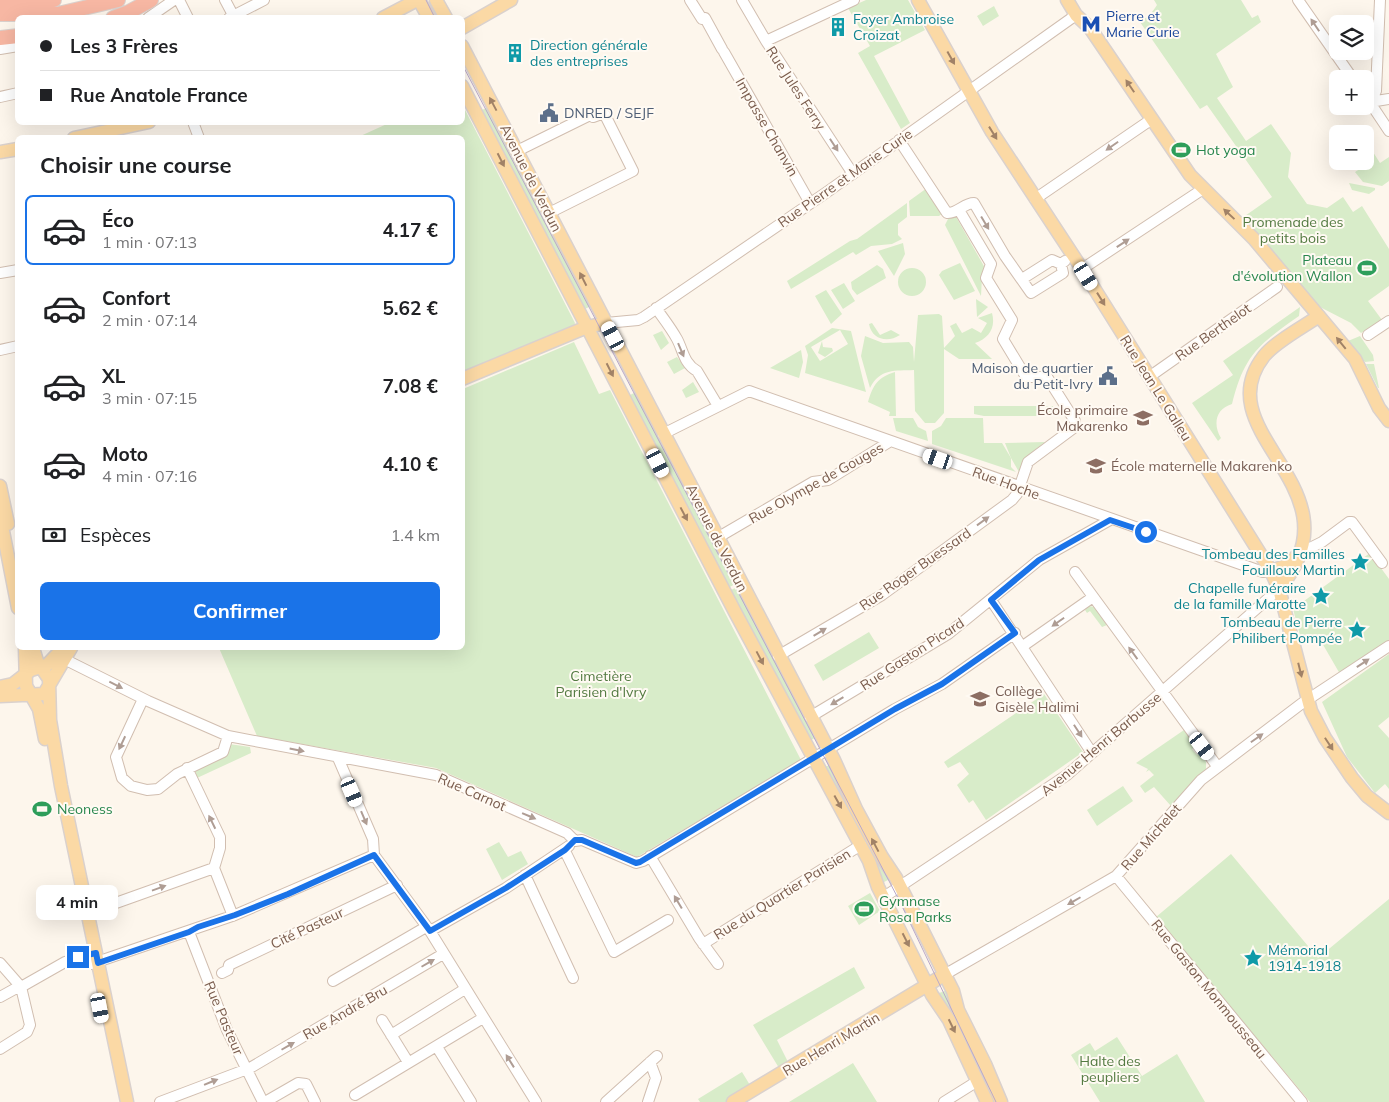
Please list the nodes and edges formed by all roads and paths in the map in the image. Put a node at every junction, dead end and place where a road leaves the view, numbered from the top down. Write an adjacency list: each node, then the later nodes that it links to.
1 (54, 0): 19 (highway)
2 (118, 0): 20 (highway)
3 (152, 0): 21 (highway)
4 (164, 0): 22 (highway)
5 (174, 0): 23 (street)
6 (179, 0): 24 (street)
7 (226, 0): 25 (street)
8 (264, 0): 26 (street)
9 (418, 0): 27 (main road); 28 (main road)
10 (436, 0): 29 (main road)
11 (511, 0): 31 (main road)
12 (690, 0): 60 (street, Impasse Chanvin)
13 (742, 0): 36 (street, Rue Jules Ferry)
14 (854, 0): 36 (street)
15 (918, 0): 41 (main road, Rue Jean Le Galleu, one-way to 41)
16 (1068, 0): 30 (main road)
17 (1298, 0): 40 (street, one-way to 17)
18 (1380, 0): 43 (street)
19 (0, 1)
20 (0, 14)
21 (121, 15)
22 (140, 15)
23 (152, 15)
24 (186, 15)
25 (231, 15)
26 (233, 15)
27 (389, 15)
28 (427, 15)
29 (444, 15)
30 (1076, 15): 41 (street, Rue Pierre et Marie Curie); 49 (main road, one-way to 30)
31 (465, 26)
32 (0, 30): 33 (highway)
33 (15, 30)
34 (15, 36): 35 (highway)
35 (0, 38)
36 (766, 42): 57 (street, Rue Jules Ferry, one-way to 57)
37 (15, 46): 38 (street)
38 (0, 49)
39 (465, 52): 55 (main road, Avenue de Verdun, one-way to 39)
40 (1347, 70)
41 (969, 91): 53 (street, Rue Pierre et Marie Curie); 59 (main road, Rue Jean Le Galleu, one-way to 59)
42 (465, 92): 76 (main road, Avenue de Verdun, one-way to 76)
43 (1374, 93)
44 (15, 94): 45 (street)
45 (0, 97)
46 (1374, 99): 47 (street)
47 (1389, 99)
48 (1374, 109): 51 (street)
49 (1152, 119): 58 (main road); 59 (street, one-way to 59)
50 (135, 125): 52 (main road)
51 (1389, 131)
52 (88, 135)
53 (899, 140): 57 (street, Rue Pierre et Marie Curie); 61 (street)
54 (15, 150): 56 (main road)
55 (517, 151): 62 (main road, Avenue de Verdun); 62 (street)
56 (0, 152)
57 (853, 174): 60 (street, Rue Pierre et Marie Curie)
58 (1203, 189): 68 (street, one-way to 58); 73 (main road, one-way to 58)
59 (1035, 199): 64 (main road, Rue Jean Le Galleu)
60 (810, 203): 72 (street, Rue Pierre et Marie Curie)
61 (959, 210): 63 (street, one-way to 63); 65 (street)
62 (549, 213): 75 (main road, Avenue de Verdun, one-way to 62)
63 (1005, 256): 65 (street); 70 (street)
64 (1072, 256): 66 (street); 68 (main road, Rue Jean Le Galleu)
65 (991, 264): 87 (street)
66 (1061, 264): 70 (street); 70 (street)
67 (15, 270): 69 (street)
68 (1082, 270): 80 (main road, Rue Jean Le Galleu, one-way to 80)
69 (0, 273)
70 (1022, 279)
71 (1277, 287): 80 (street, Rue Berthelot)
72 (656, 308): 75 (street, Rue Pierre et Marie Curie); 82 (street, one-way to 82)
73 (1319, 316): 83 (main road, one-way to 73); 91 (main road)
74 (1389, 321): 77 (street)
75 (606, 323): 76 (main road); 84 (main road, Avenue de Verdun)
76 (587, 326): 81 (main road); 122 (main road, Avenue de Verdun, one-way to 122)
77 (1368, 335)
78 (15, 347): 79 (street)
79 (0, 350)
80 (1149, 377): 96 (main road, Rue Jean Le Galleu)
81 (465, 378)
82 (718, 406): 84 (street, Rue Hoche); 85 (street, Rue Hoche)
83 (1389, 422)
84 (663, 434): 90 (main road, Avenue de Verdun)
85 (889, 442): 87 (street, Rue Hoche); 90 (street, Rue Olympe de Gouges)
86 (0, 486): 92 (main road)
87 (1019, 488): 89 (street, Rue Hoche); 107 (street, Rue Roger Buessard, one-way to 87)
88 (0, 516): 98 (main road)
89 (1110, 520): 96 (street, Rue Hoche); 100 (street, Rue Gaston Picard)
90 (717, 538): 107 (main road, Avenue de Verdun)
91 (1302, 552): 93 (street); 94 (main road); 97 (main road)
92 (15, 558)
93 (1382, 563)
94 (1285, 566): 96 (main road); 97 (main road)
95 (1074, 572): 99 (street)
96 (1271, 572): 97 (main road, Rue Jean Le Galleu)
97 (1279, 589): 112 (street, Avenue Henri Barbusse); 116 (main road, Rue Jean Le Galleu, one-way to 116)
98 (15, 593)
99 (1093, 597): 102 (street, one-way to 102); 112 (street, one-way to 99)
100 (991, 600): 101 (street); 117 (street, Rue Gaston Picard, one-way to 117)
101 (1015, 633): 102 (street); 119 (street, Rue Carnot)
102 (1023, 646): 120 (street, one-way to 120)
103 (1389, 646): 116 (street, Rue Michelet, one-way to 103)
104 (25, 650): 109 (main road)
105 (34, 650): 108 (main road)
106 (61, 655): 108 (main road); 110 (main road); 115 (street, Rue Carnot, one-way to 115)
107 (778, 656): 117 (main road, Avenue de Verdun)
108 (43, 666): 109 (main road); 110 (main road)
109 (26, 674): 111 (main road); 114 (main road)
110 (50, 685): 114 (main road); 139 (main road)
111 (0, 687)
112 (1162, 693): 120 (street, Avenue Henri Barbusse); 123 (street)
113 (0, 696): 114 (main road)
114 (30, 696): 146 (main road)
115 (143, 699): 118 (street, Rue Carnot); 124 (street, one-way to 124)
116 (1308, 700): 123 (street, Rue Michelet, one-way to 116); 125 (main road, Rue Jean Le Galleu, one-way to 125)
117 (810, 717): 119 (main road, Avenue de Verdun)
118 (228, 736): 121 (street, Rue Carnot, one-way to 121); 124 (street)
119 (828, 751): 122 (street, Rue Carnot); 135 (main road, Avenue de Verdun, one-way to 119)
120 (1092, 753): 135 (street, Avenue Henri Barbusse)
121 (338, 758): 126 (street, Rue Carnot, one-way to 126); 129 (street, one-way to 129)
122 (813, 760): 127 (main road, Avenue de Verdun, one-way to 127); 130 (street, Rue Carnot)
123 (1217, 766): 133 (street, Rue Michelet)
124 (187, 768): 131 (street, one-way to 124)
125 (1389, 813)
126 (575, 840): 128 (street); 130 (street, Rue Carnot)
127 (861, 845): 136 (main road, Avenue de Verdun); 144 (street, Rue du Quartier Parisien)
128 (565, 850): 132 (street); 141 (street)
129 (374, 855): 134 (street); 140 (street)
130 (650, 856): 144 (street, one-way to 130)
131 (214, 868): 137 (street, one-way to 131); 140 (street)
132 (525, 875): 142 (street); 151 (street)
133 (1116, 876): 150 (street, Rue Michelet, one-way to 150); 179 (street, Rue Gaston Monmousseau)
134 (396, 885): 142 (street); 149 (street, Cité Pasteur)
135 (901, 887): 136 (street, Avenue Henri Barbusse); 150 (main road, Avenue de Verdun)
136 (884, 897): 153 (main road, Avenue de Verdun, one-way to 153)
137 (114, 904)
138 (103, 908): 139 (street)
139 (86, 912): 146 (main road)
140 (234, 916): 143 (street)
141 (668, 920)
142 (428, 929): 145 (street); 152 (street)
143 (189, 932): 146 (street); 163 (street, Rue Pasteur)
144 (703, 944): 148 (street)
145 (443, 954): 155 (street); 163 (street, Rue André Bru, one-way to 145)
146 (92, 958): 154 (street); 166 (main road); 167 (main road)
147 (0, 964): 154 (street)
148 (718, 964)
149 (222, 973)
150 (944, 975): 153 (main road, Rue Michelet); 178 (main road, Avenue de Verdun)
151 (573, 978)
152 (333, 981)
153 (928, 984): 164 (main road, Avenue de Verdun, one-way to 164); 175 (main road, Rue Henri Martin)
154 (20, 987): 156 (street); 161 (street)
155 (465, 989): 157 (street); 159 (street)
156 (0, 998)
157 (483, 1018): 160 (street); 172 (street, one-way to 157)
158 (382, 1020): 159 (street)
159 (391, 1035): 162 (street)
160 (437, 1047): 162 (street); 171 (street)
161 (0, 1049)
162 (408, 1062): 165 (street)
163 (245, 1069): 168 (street, Rue André Bru, one-way to 163); 169 (street, Rue Pasteur)
164 (976, 1082): 176 (street); 177 (main road, Avenue de Verdun)
165 (355, 1095)
166 (118, 1102)
167 (127, 1102)
168 (160, 1102)
169 (264, 1102): 170 (street)
170 (315, 1102)
171 (471, 1102)
172 (536, 1102)
173 (606, 1102): 174 (street)
174 (648, 1102)
175 (733, 1102)
176 (944, 1102)
177 (987, 1102)
178 (1001, 1102)
179 (1302, 1102)

